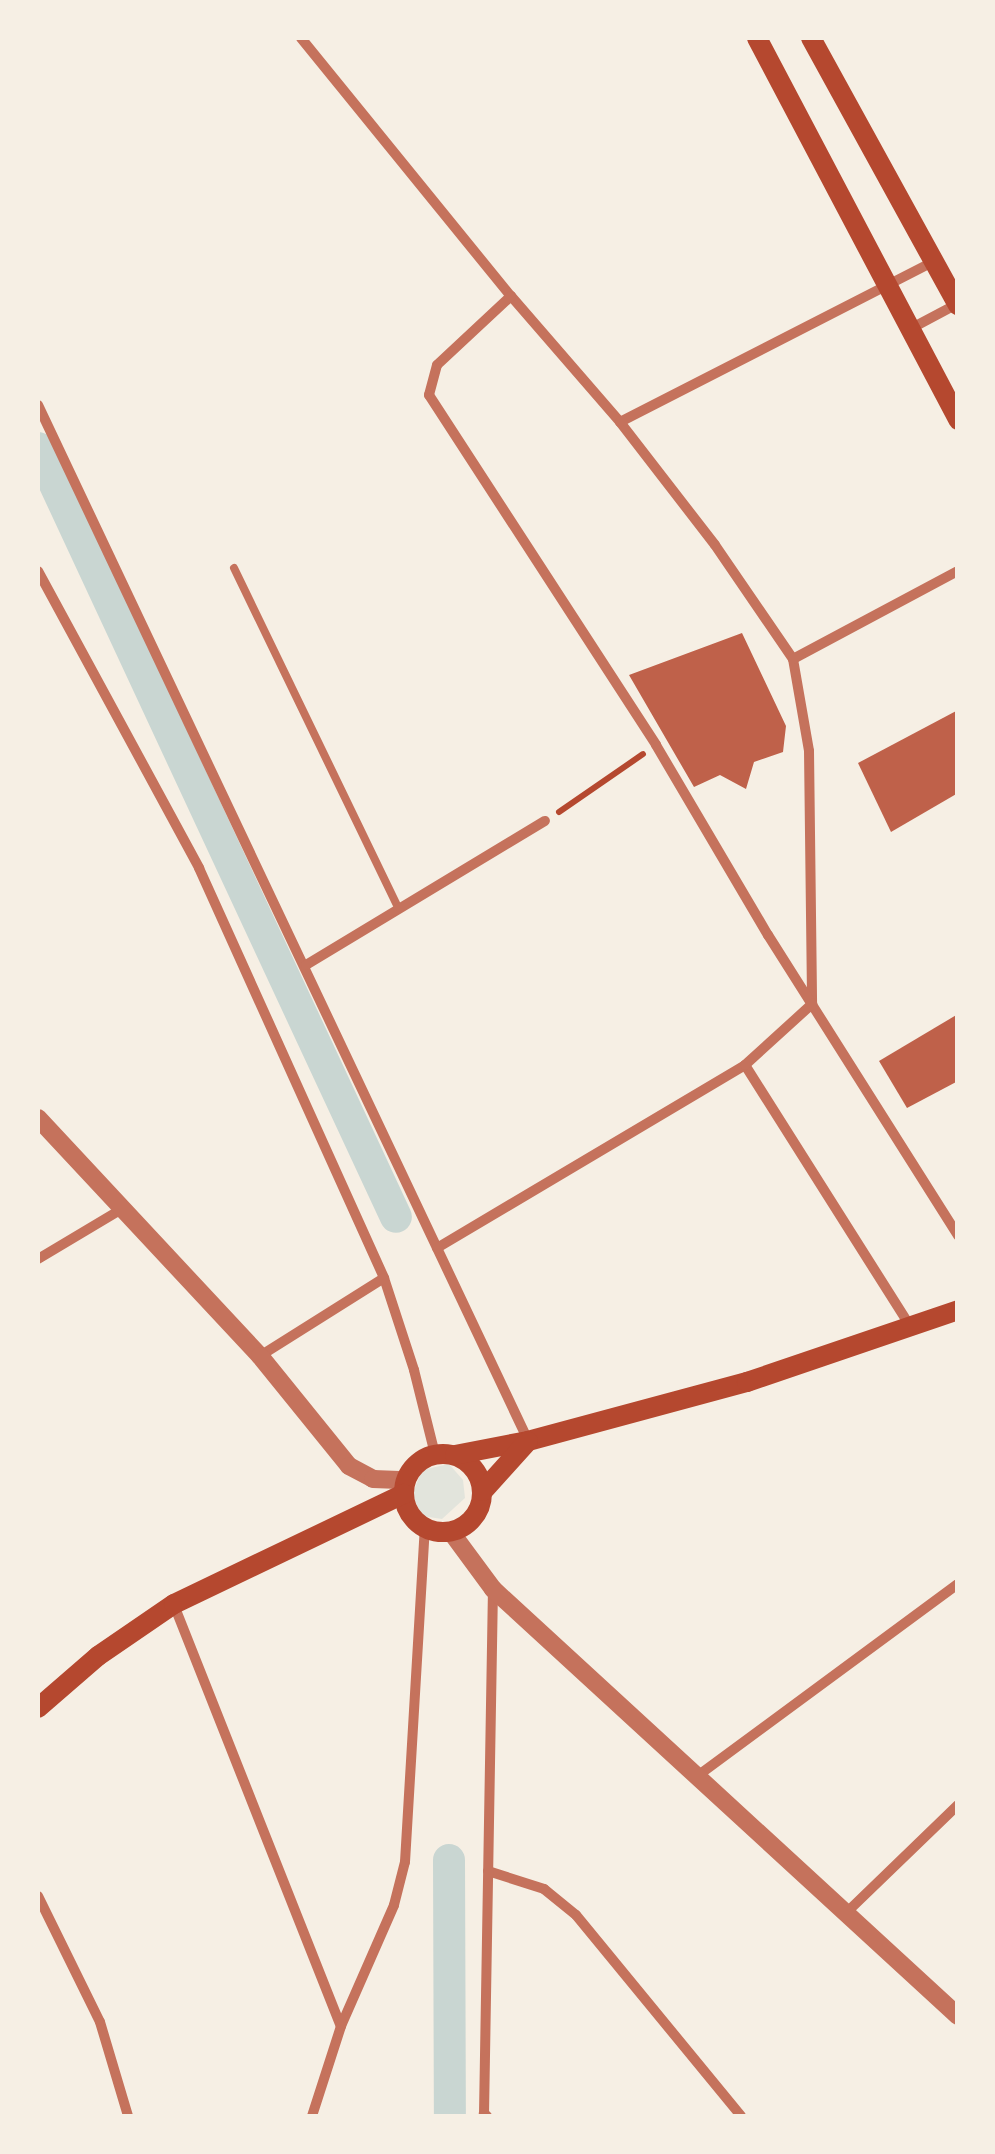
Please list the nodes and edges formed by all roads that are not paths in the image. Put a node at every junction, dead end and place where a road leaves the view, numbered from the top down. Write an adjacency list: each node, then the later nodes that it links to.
1 (302, 38): 6 (street)
2 (757, 38): 5 (main road)
3 (811, 38): 4 (main road)
4 (933, 262): 5 (street); 7 (main road)
5 (887, 288): 8 (main road); 11 (street)
6 (510, 296): 11 (street); 19 (street)
7 (957, 304): 8 (street)
8 (909, 329): 10 (main road)
9 (38, 405): 18 (street)
10 (958, 420)
11 (620, 422): 15 (street)
12 (234, 568): 17 (lane)
13 (38, 571): 26 (street)
14 (958, 571): 15 (street)
15 (793, 659): 19 (street)
16 (545, 821): 17 (street)
17 (398, 908): 18 (street)
18 (306, 966): 24 (street)
19 (812, 1004): 20 (street); 23 (street)
20 (746, 1065): 24 (street); 28 (street)
21 (38, 1118): 22 (street)
22 (122, 1209): 25 (street); 29 (street)
23 (958, 1236)
24 (436, 1248): 30 (street)
25 (38, 1259)
26 (384, 1278): 29 (street); 31 (street)
27 (958, 1310): 28 (main road)
28 (911, 1328): 30 (main road)
29 (260, 1356): 32 (street)
30 (528, 1441): 31 (main road); 33 (main road)
31 (445, 1454): 32 (main road); 33 (main road)
32 (405, 1487): 34 (main road); 38 (main road)
33 (483, 1491): 35 (main road)
34 (425, 1528): 35 (main road); 46 (street)
35 (452, 1532): 37 (street)
36 (958, 1584): 40 (street)
37 (492, 1590): 40 (street); 42 (street)
38 (174, 1604): 39 (main road); 46 (street)
39 (38, 1708)
40 (695, 1778): 44 (street)
41 (958, 1806): 44 (street)
42 (488, 1872): 49 (street); 50 (street)
43 (38, 1896): 47 (street)
44 (845, 1914): 45 (street)
45 (958, 2016)
46 (341, 2026): 48 (street)
47 (128, 2116)
48 (312, 2116)
49 (485, 2116)
50 (741, 2116)

